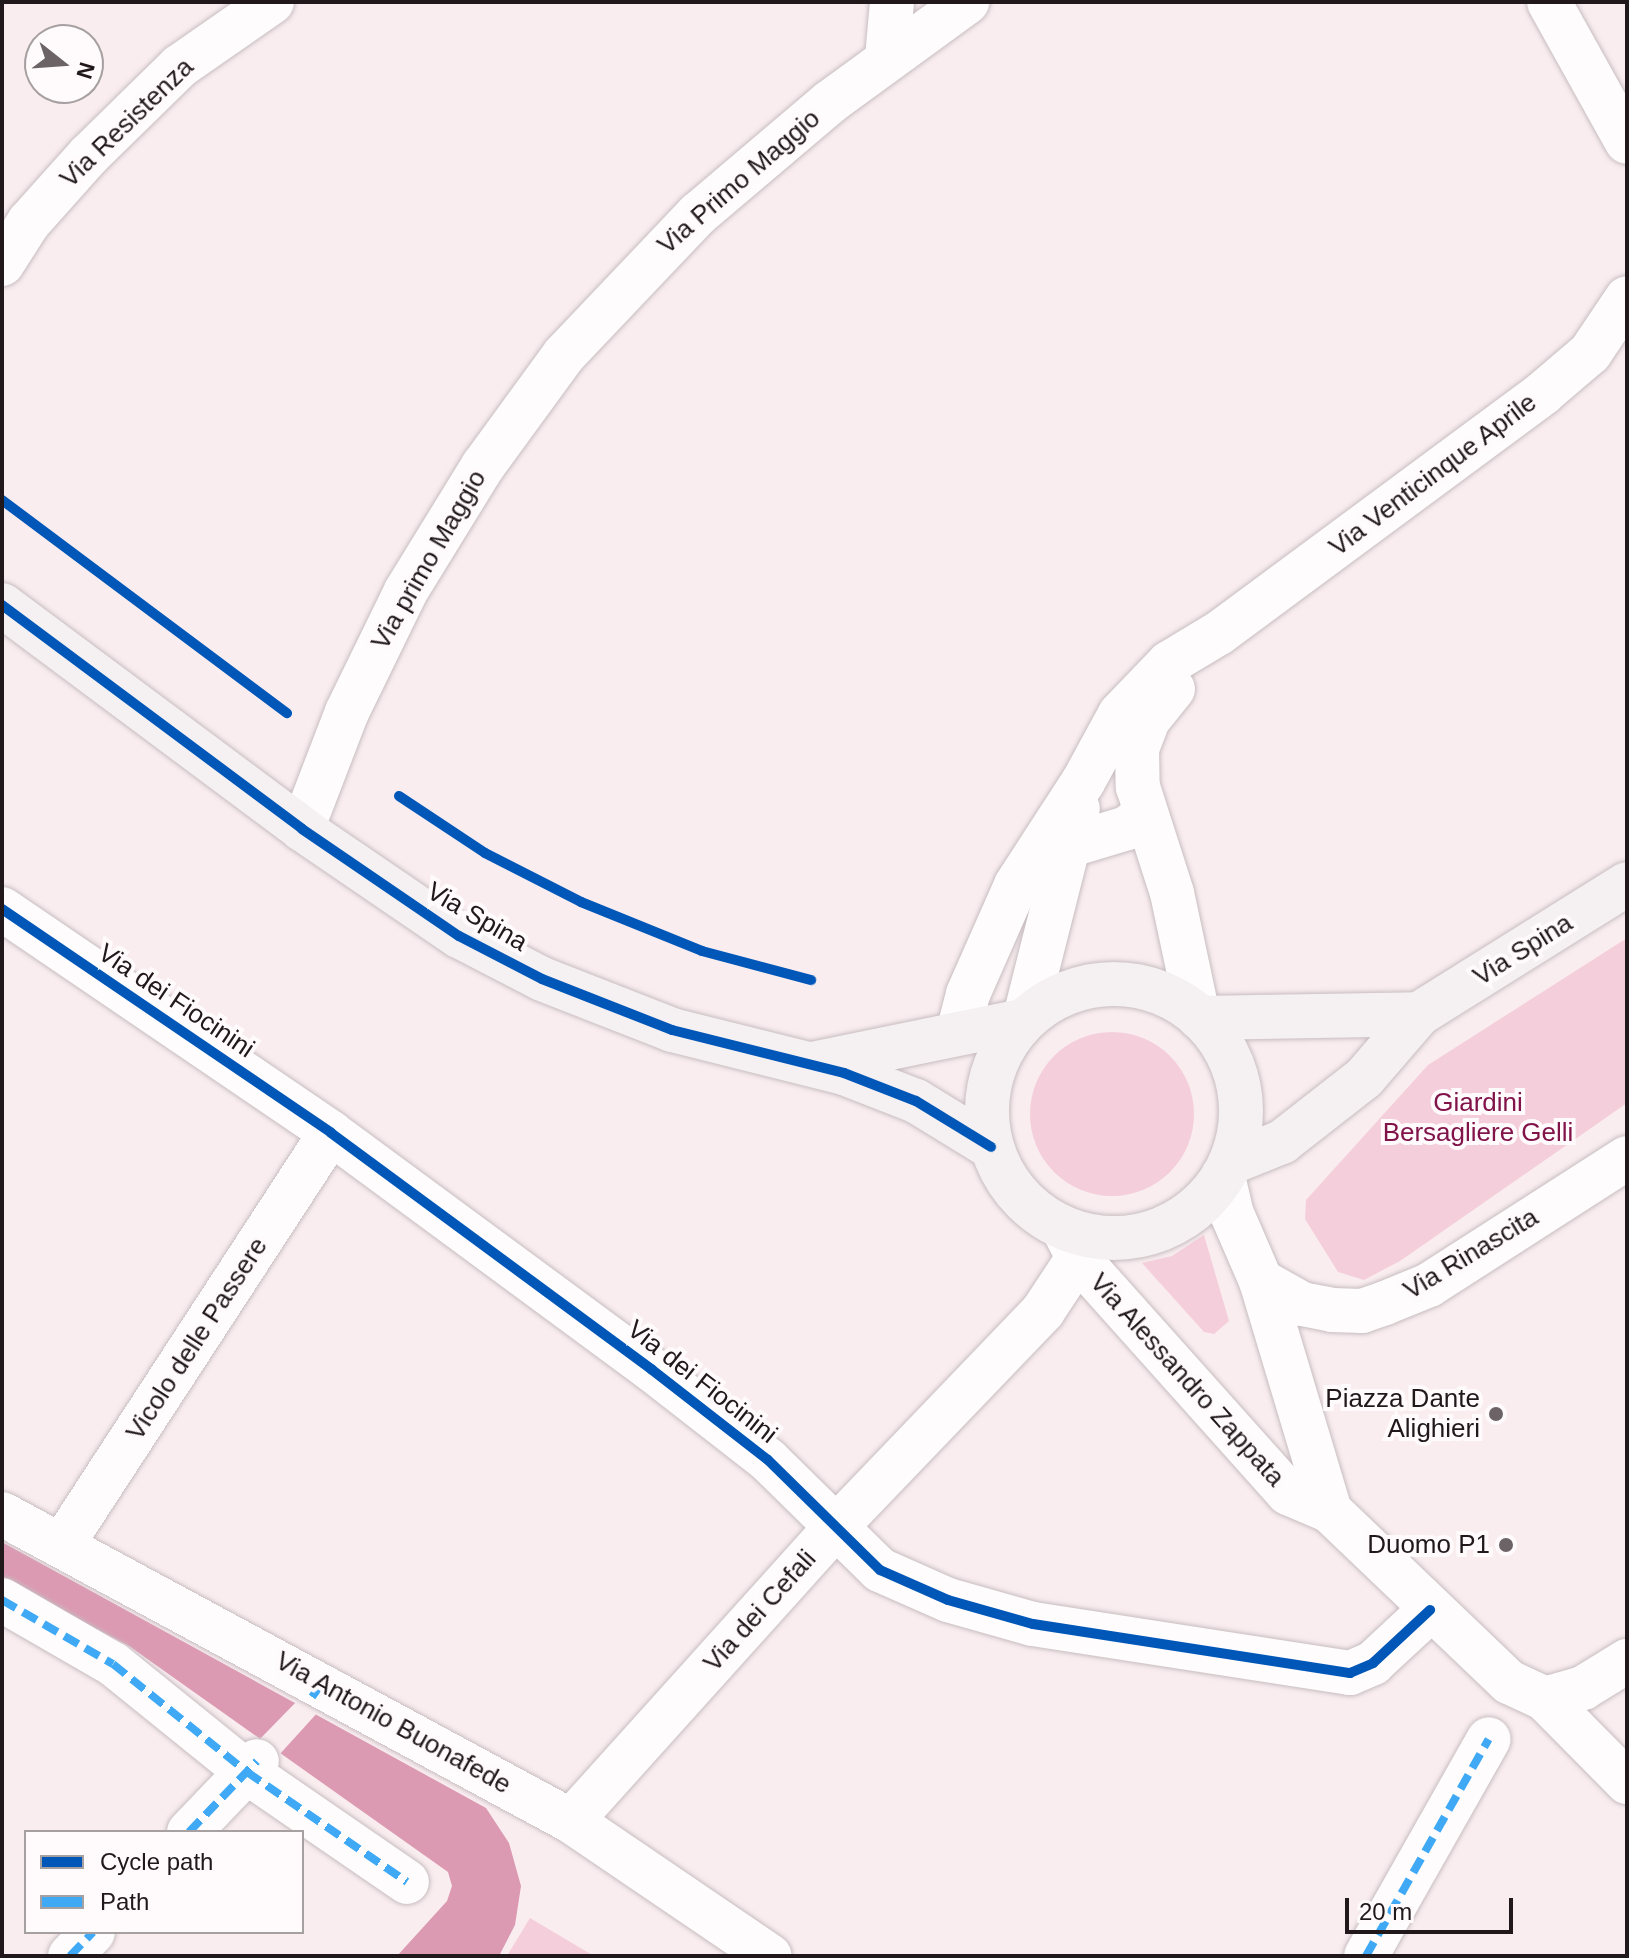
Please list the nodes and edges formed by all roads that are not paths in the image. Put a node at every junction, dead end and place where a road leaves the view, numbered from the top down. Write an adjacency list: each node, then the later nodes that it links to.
1 (272, 2): 7 (street, Via Resistenza)
2 (892, 2): 5 (street)
3 (967, 2): 5 (street, Via Primo Maggio)
4 (1549, 2): 6 (street)
5 (887, 58): 9 (street, Via Primo Maggio)
6 (1627, 142)
7 (2, 264)
8 (1627, 298): 11 (street, Via Venticinque Aprile)
9 (600, 315): 14 (street, Via primo Maggio)
10 (2, 605): 14 (street, Via Spina)
11 (1219, 633): 12 (street, Via Venticinque Aprile); 13 (street, Via Venticinque Aprile)
12 (1083, 782): 15 (street, Via Venticinque Aprile); 21 (street, Via Venticinque Aprile)
13 (1146, 813): 15 (street); 19 (street, Via Venticinque Aprile)
14 (302, 829): 22 (street, Via Spina)
15 (1071, 845): 20 (street, Via Venticinque Aprile)
16 (1627, 884): 18 (street, Via Spina)
17 (2, 909): 23 (street, Via dei Fiocinini)
18 (1419, 1014): 19 (street, Via Spina); 26 (street, Via Spina)
19 (1199, 1017): 20 (street); 26 (street)
20 (1022, 1018): 21 (street, Via Spina); 24 (street)
21 (958, 1033): 22 (street, Via Spina)
22 (808, 1065): 24 (street, Via Spina)
23 (331, 1133): 31 (street, Via dei Fiocinini); 32 (street, Vicolo delle Passere)
24 (991, 1147): 27 (street)
25 (1627, 1158): 28 (street, Via Rinascita)
26 (1227, 1169): 27 (street); 28 (street, Via Alessandro Zappata)
27 (1070, 1243): 29 (street, Via Alessandro Zappata); 31 (street, Via dei Cefali)
28 (1261, 1281): 29 (street, Via Alessandro Zappata)
29 (1330, 1511): 34 (street, Via Alessandro Zappata)
30 (2, 1514): 32 (street, Via Antonio Buonafede)
31 (834, 1529): 34 (street, Via dei Fiocinini); 40 (street, Via dei Cefali)
32 (62, 1545): 40 (street, Via Antonio Buonafede)
33 (2, 1600): 38 (street)
34 (1430, 1610): 36 (street, Via Alessandro Zappata)
35 (1627, 1661): 36 (street)
36 (1545, 1699): 39 (street, Via Alessandro Zappata)
37 (1489, 1739): 46 (street)
38 (252, 1767): 41 (street); 42 (street)
39 (1627, 1782)
40 (571, 1821): 45 (street, Via Antonio Buonafede)
41 (191, 1830)
42 (407, 1882)
43 (91, 1934): 44 (street)
44 (70, 1956)
45 (770, 1956)
46 (1366, 1956)

